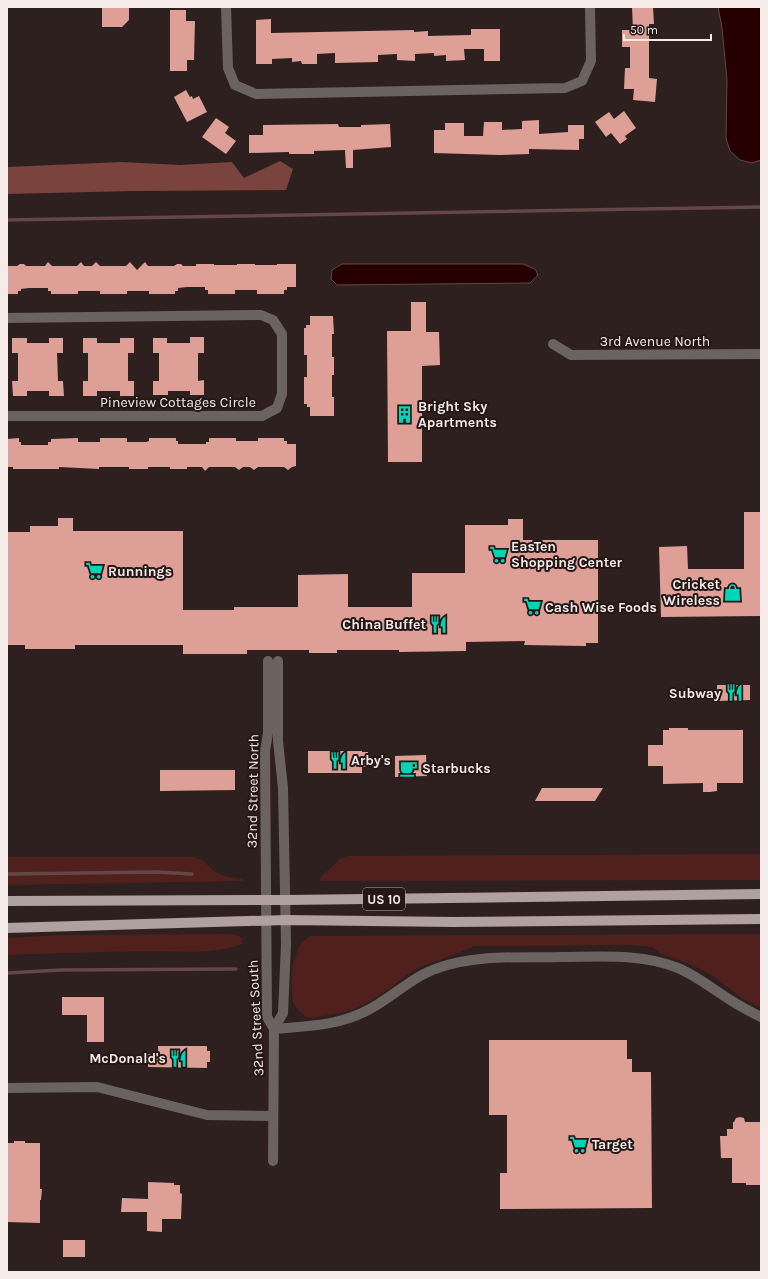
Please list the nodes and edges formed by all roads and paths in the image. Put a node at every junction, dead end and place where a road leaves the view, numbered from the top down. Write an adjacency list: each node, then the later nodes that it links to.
1 (226, 7): 2 (street)
2 (590, 7)
3 (7, 318): 6 (street, Pineview Cottages Circle)
4 (553, 344): 5 (street, 3rd Avenue North)
5 (761, 354)
6 (7, 416)
7 (761, 894): 9 (main road, US 10)
8 (266, 900): 9 (main road, US 10); 9 (street, 32nd Street North); 10 (main road, US 10); 12 (street, 32nd Street North)
9 (286, 900): 13 (street, 32nd Street North)
10 (7, 901)
11 (761, 919): 13 (main road, US 10)
12 (266, 920): 13 (main road, US 10); 14 (main road, US 10); 16 (street, 32nd Street South)
13 (286, 920): 16 (street, 32nd Street North)
14 (7, 928)
15 (761, 1017): 16 (street)
16 (274, 1029): 18 (street, 32nd Street South)
17 (7, 1088): 18 (street)
18 (274, 1116): 19 (street, 32nd Street South)
19 (274, 1161)

